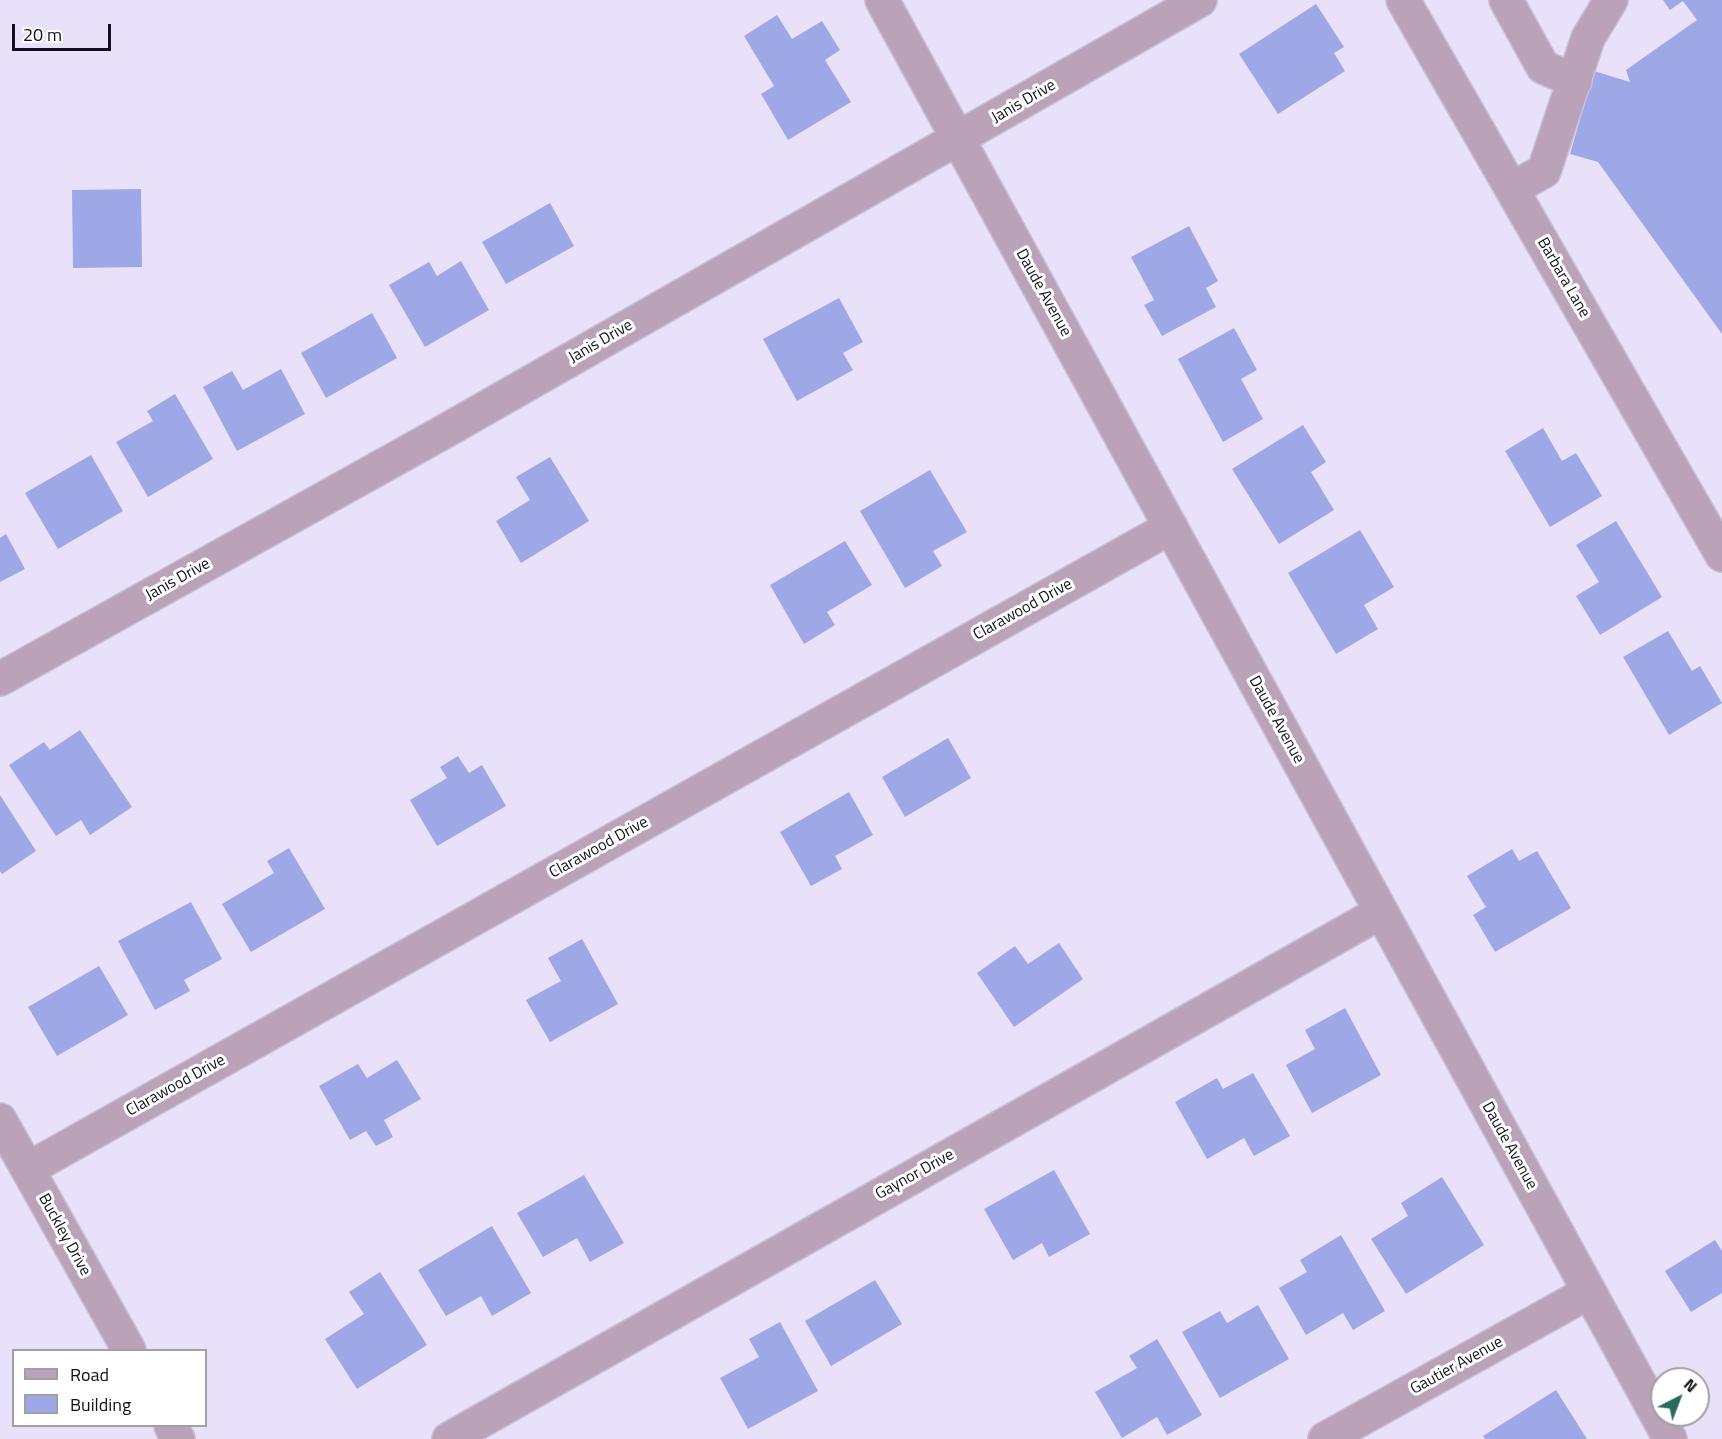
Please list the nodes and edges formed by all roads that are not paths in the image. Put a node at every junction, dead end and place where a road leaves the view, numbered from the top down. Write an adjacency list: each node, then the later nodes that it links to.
1 (882, 0): 7 (street, Daude Avenue)
2 (1200, 0): 7 (street, Janis Drive)
3 (1403, 0): 8 (street, Barbara Lane)
4 (1506, 0): 6 (street)
5 (1611, 0): 6 (street)
6 (1575, 81): 8 (street)
7 (959, 139): 9 (street, Daude Avenue); 11 (street, Janis Drive)
8 (1512, 189): 10 (street, Barbara Lane)
9 (1171, 527): 12 (street, Daude Avenue); 14 (street, Clarawood Drive)
10 (1721, 550)
11 (0, 679)
12 (1381, 912): 15 (street, Daude Avenue); 17 (street, Gaynor Drive)
13 (0, 1120): 14 (street, Buckley Drive)
14 (28, 1169): 16 (street, Buckley Drive)
15 (1589, 1292): 18 (street, Gautier Avenue); 19 (street, Daude Avenue)
16 (128, 1349)
17 (449, 1439)
18 (1325, 1439)
19 (1670, 1439)

